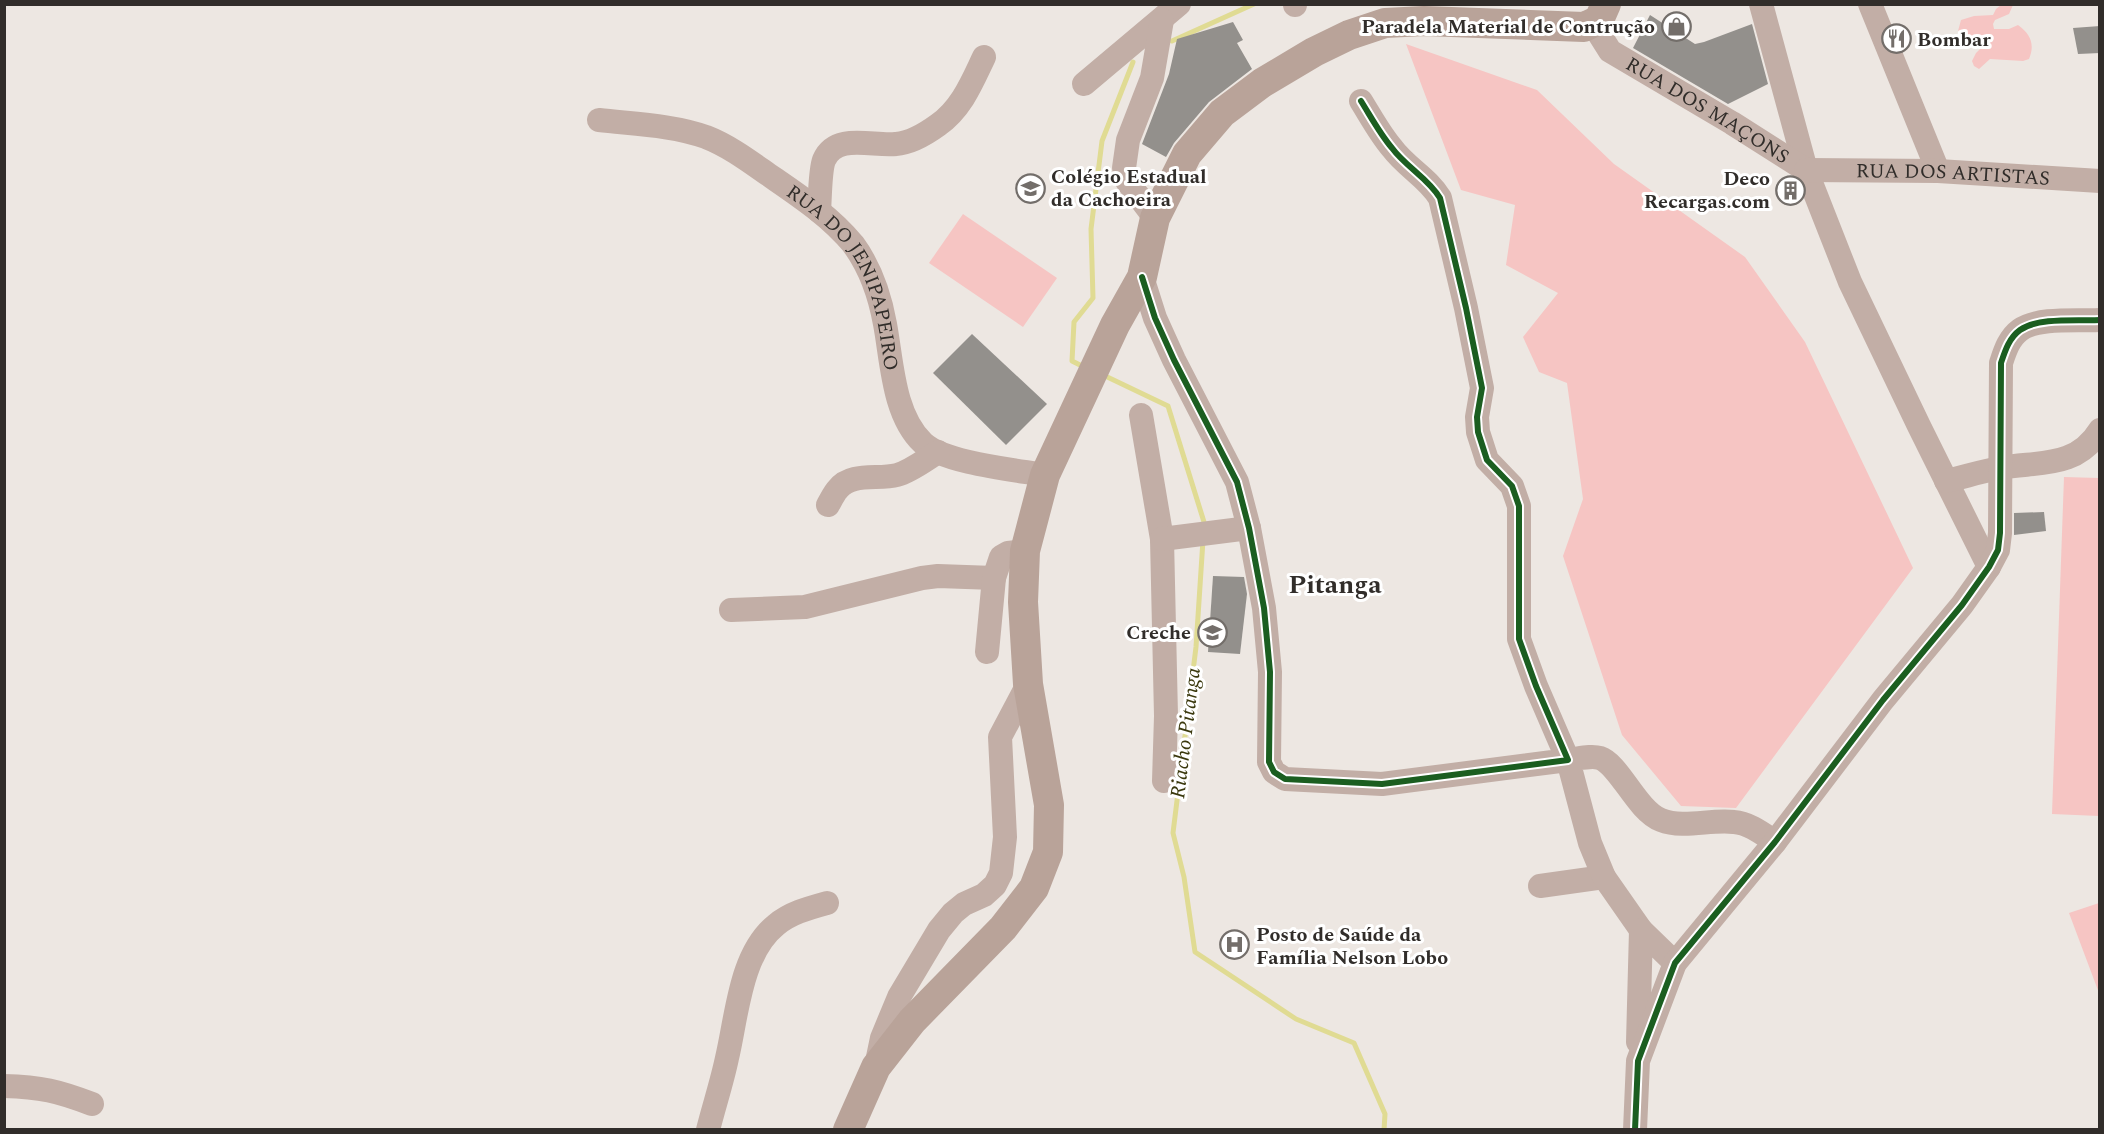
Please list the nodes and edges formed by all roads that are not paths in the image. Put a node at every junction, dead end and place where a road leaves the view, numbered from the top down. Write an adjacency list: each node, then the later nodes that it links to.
1 (1761, 4): 9 (street)
2 (1870, 4): 10 (street)
3 (1171, 12): 6 (street); 13 (street)
4 (1600, 14): 9 (street, RUA DOS MAÇONS); 13 (main road)
5 (984, 57): 12 (street)
6 (1084, 84)
7 (1361, 101): 31 (street)
8 (599, 120): 12 (street, RUA DO JENIPAPEIRO)
9 (1806, 170): 10 (street, RUA DOS ARTISTAS); 21 (street)
10 (1938, 171): 11 (street, RUA DOS ARTISTAS)
11 (2100, 181)
12 (819, 211): 18 (street, RUA DO JENIPAPEIRO)
13 (1155, 218): 14 (main road)
14 (1142, 277): 20 (main road); 23 (street)
15 (2100, 321): 19 (street)
16 (1142, 415): 24 (street)
17 (2100, 430): 19 (street)
18 (938, 453): 20 (street, RUA DO JENIPAPEIRO); 22 (street)
19 (2000, 468): 21 (street); 26 (street)
20 (1045, 475): 25 (main road)
21 (1946, 481): 26 (street)
22 (828, 505)
23 (1249, 528): 24 (street); 31 (street)
24 (1162, 539): 32 (street)
25 (1025, 551): 27 (street); 30 (main road)
26 (1989, 567): 33 (street)
27 (994, 578): 28 (street); 29 (street)
28 (731, 610)
29 (987, 652)
30 (1028, 684): 40 (street); 40 (main road)
31 (1568, 760): 33 (street); 34 (street)
32 (1164, 781)
33 (1775, 842): 38 (street)
34 (1604, 877): 35 (street); 37 (street)
35 (1540, 885)
36 (826, 903): 43 (street)
37 (1641, 930): 38 (street); 39 (street)
38 (1675, 963): 39 (street)
39 (1638, 1061): 45 (street)
40 (876, 1067): 44 (main road)
41 (4, 1086): 42 (street)
42 (92, 1104)
43 (708, 1130)
44 (848, 1130)
45 (1635, 1130)

